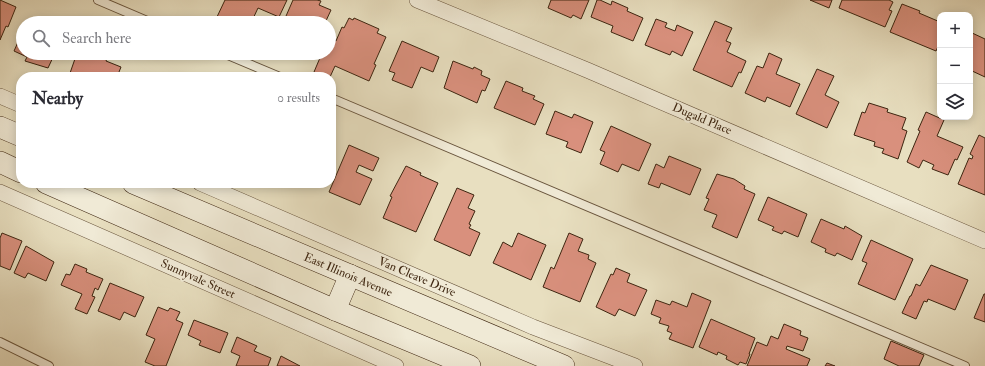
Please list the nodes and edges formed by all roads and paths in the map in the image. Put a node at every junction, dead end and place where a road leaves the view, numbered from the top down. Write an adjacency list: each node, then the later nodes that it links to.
1 (98, 0): 3 (lane)
2 (417, 0): 17 (street, Dugald Place)
3 (136, 16)
4 (240, 60): 5 (lane)
5 (268, 72)
6 (0, 96): 8 (street)
7 (336, 100): 26 (lane)
8 (16, 103)
9 (0, 127): 10 (main road)
10 (16, 134)
11 (0, 162): 12 (main road)
12 (16, 170)
13 (57, 188): 19 (main road)
14 (145, 188): 18 (main road, East Illinois Avenue)
15 (212, 188): 25 (street, Van Cleave Drive)
16 (0, 192): 22 (street, Sunnyvale Street)
17 (985, 241)
18 (350, 275): 19 (main road); 24 (main road, East Illinois Avenue)
19 (335, 310): 23 (main road)
20 (0, 342): 21 (lane)
21 (49, 366)
22 (396, 366)
23 (470, 366)
24 (564, 366)
25 (635, 366)
26 (966, 366)

